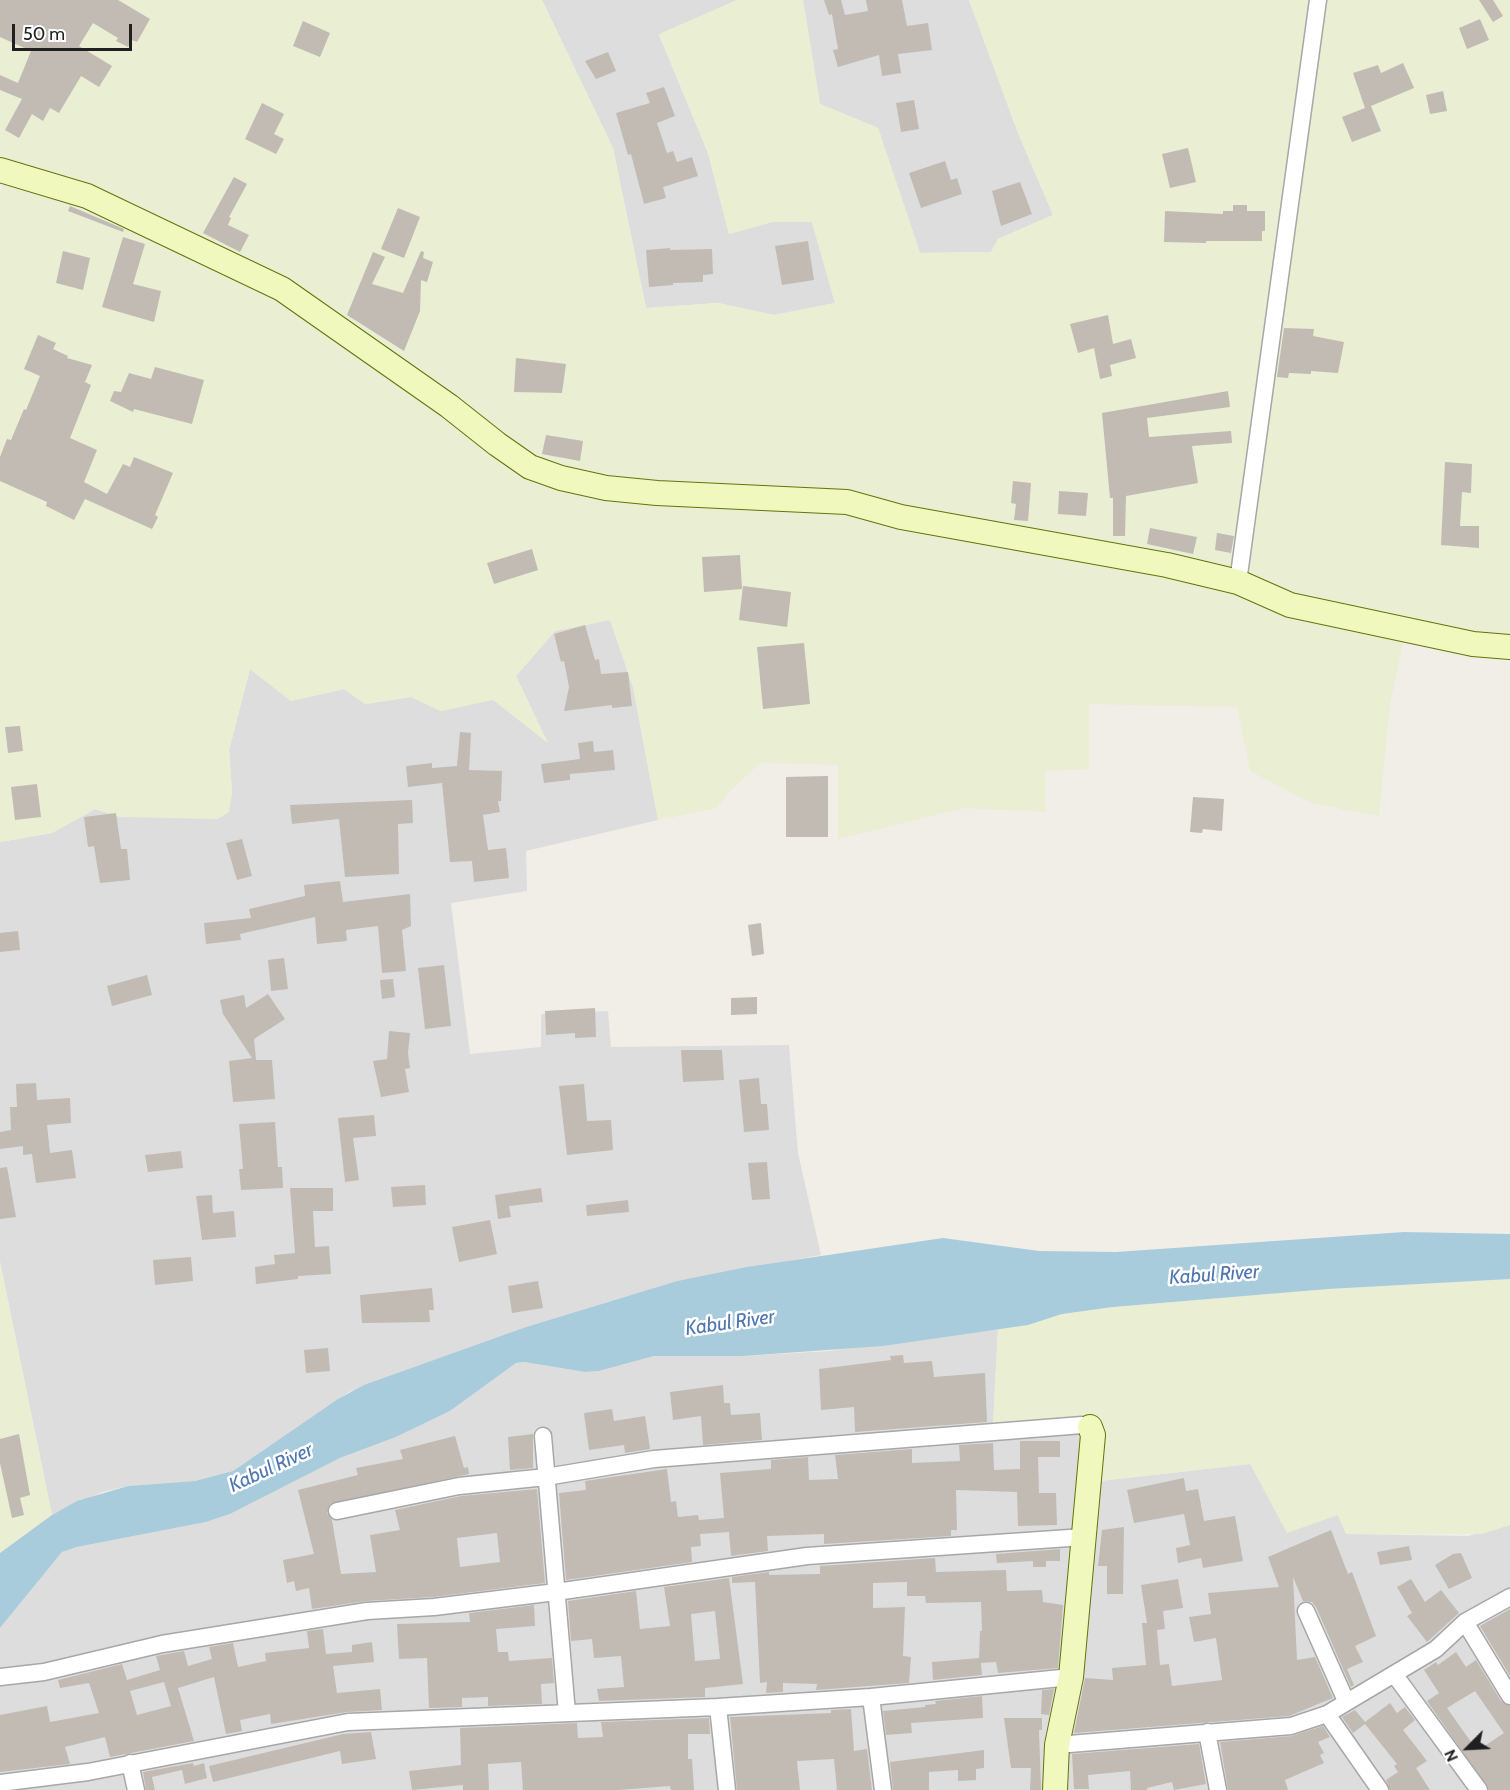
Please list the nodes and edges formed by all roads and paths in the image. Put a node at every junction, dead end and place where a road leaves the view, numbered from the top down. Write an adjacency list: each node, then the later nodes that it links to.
1 (1318, 0): 3 (street)
2 (0, 170): 3 (street)
3 (1238, 582): 4 (street)
4 (1510, 647)
5 (1090, 1426): 7 (street); 9 (street)
6 (543, 1436): 7 (street)
7 (546, 1477): 8 (street); 10 (street)
8 (337, 1511)
9 (1084, 1537): 10 (street); 16 (street)
10 (556, 1592): 15 (street); 21 (street)
11 (1510, 1597): 13 (street)
12 (1306, 1611): 19 (street)
13 (1465, 1622): 14 (street); 17 (street)
14 (1394, 1674): 19 (street); 33 (street)
15 (0, 1677)
16 (1071, 1677): 18 (street); 24 (street)
17 (1510, 1696)
18 (871, 1697): 20 (street); 29 (street)
19 (1346, 1701): 22 (street)
20 (717, 1707): 21 (street); 28 (street)
21 (567, 1713): 25 (street)
22 (1327, 1714): 23 (street); 32 (street)
23 (1206, 1732): 24 (street); 31 (street)
24 (1057, 1745): 30 (street)
25 (130, 1763): 26 (street); 27 (street)
26 (0, 1783)
27 (136, 1790)
28 (727, 1790)
29 (884, 1790)
30 (1055, 1790)
31 (1218, 1790)
32 (1380, 1790)
33 (1479, 1790)

